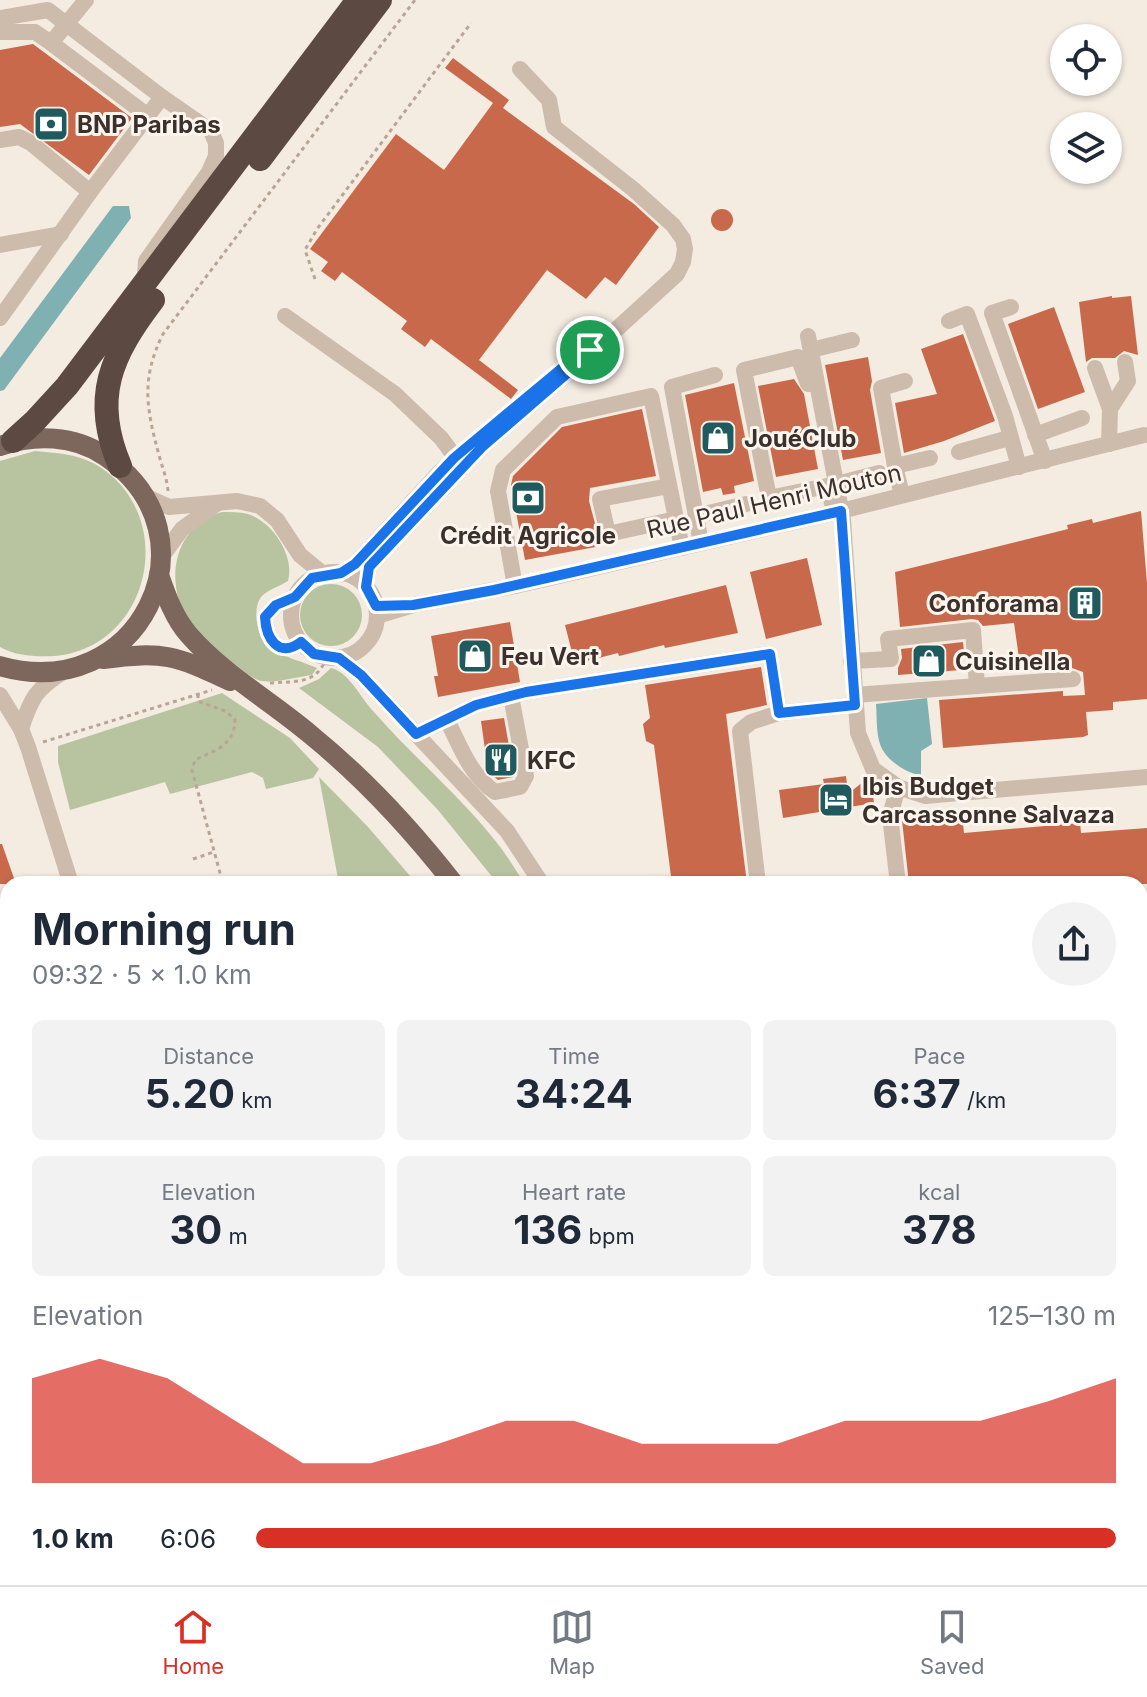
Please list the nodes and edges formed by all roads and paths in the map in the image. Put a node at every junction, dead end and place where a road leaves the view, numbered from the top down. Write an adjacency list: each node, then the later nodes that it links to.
1 (86, 0): 7 (street)
2 (358, 0): 18 (highway)
3 (380, 0): 39 (highway)
4 (415, 0): 50 (path)
5 (0, 18): 7 (street)
6 (471, 23): 17 (path)
7 (66, 24): 9 (street); 11 (street)
8 (0, 32): 9 (street)
9 (51, 43): 12 (street)
10 (520, 69): 38 (street)
11 (162, 97): 12 (street); 18 (street)
12 (148, 116): 14 (street)
13 (0, 140): 14 (street)
14 (90, 192): 15 (street)
15 (61, 234): 16 (street); 21 (street)
16 (0, 245)
17 (315, 279)
18 (145, 285): 33 (highway)
19 (1011, 307): 31 (street)
20 (285, 316): 38 (street)
21 (0, 318)
22 (949, 321): 32 (street)
23 (852, 340): 43 (street)
24 (1125, 362): 28 (street)
25 (1095, 368): 28 (street)
26 (715, 375): 52 (street)
27 (905, 381): 40 (street)
28 (1110, 409): 34 (street)
29 (1082, 418): 31 (street)
30 (1146, 432): 34 (street, Rue Paul Henri Mouton)
31 (1035, 435): 37 (street)
32 (1009, 438): 35 (street); 41 (street)
33 (7, 443): 39 (main road)
34 (1109, 444): 37 (street, Rue Paul Henri Mouton)
35 (959, 452)
36 (930, 458): 40 (street)
37 (1045, 461): 41 (street, Rue Paul Henri Mouton)
38 (458, 462): 59 (street); 62 (street)
39 (120, 466): 46 (main road)
40 (895, 466): 45 (street)
41 (1019, 467): 45 (street, Rue Paul Henri Mouton)
42 (879, 473): 43 (street)
43 (832, 485): 47 (street); 47 (street); 51 (street)
44 (669, 486): 53 (street); 53 (street); 61 (street)
45 (902, 495): 51 (street, Rue Paul Henri Mouton)
46 (145, 496): 50 (street); 58 (main road)
47 (769, 498): 54 (street)
48 (221, 502): 50 (street); 57 (street); 58 (street)
49 (746, 504): 52 (street)
50 (169, 507)
51 (838, 512): 54 (street, Rue Paul Henri Mouton); 69 (street)
52 (696, 516): 55 (street)
53 (676, 519): 56 (street)
54 (773, 526): 55 (street, Rue Paul Henri Mouton)
55 (701, 543): 56 (street, Rue Paul Henri Mouton)
56 (682, 548): 61 (street, Rue Paul Henri Mouton)
57 (300, 555): 60 (street); 63 (street)
58 (160, 567): 68 (main road); 74 (main road)
59 (341, 573): 60 (street); 62 (street)
60 (323, 574): 63 (street)
61 (515, 586): 64 (street, Rue Paul Henri Mouton)
62 (366, 587): 64 (street)
63 (299, 592): 65 (street); 65 (street)
64 (376, 611): 66 (street)
65 (301, 642): 67 (street)
66 (357, 652): 67 (street); 72 (street)
67 (332, 658): 72 (street); 74 (path)
68 (97, 660): 71 (main road); 74 (main road)
69 (851, 661): 75 (street); 80 (street)
70 (0, 666): 71 (main road)
71 (63, 672): 83 (street)
72 (361, 675): 84 (street)
73 (1073, 679): 75 (street)
74 (257, 686): 92 (main road)
75 (977, 686): 80 (street)
76 (218, 688): 77 (path)
77 (198, 694): 85 (path); 88 (path)
78 (0, 695): 83 (street)
79 (511, 696): 81 (street); 82 (street); 82 (street)
80 (854, 700): 81 (street); 87 (street)
81 (779, 713): 94 (street)
82 (447, 720): 84 (street)
83 (21, 729): 85 (street)
84 (416, 734): 93 (street)
85 (28, 747): 90 (street)
86 (1147, 777): 87 (street)
87 (898, 787): 95 (street)
88 (214, 852): 89 (path); 91 (path)
89 (193, 859)
90 (68, 876)
91 (221, 876)
92 (448, 876)
93 (537, 876)
94 (757, 876)
95 (897, 876)

